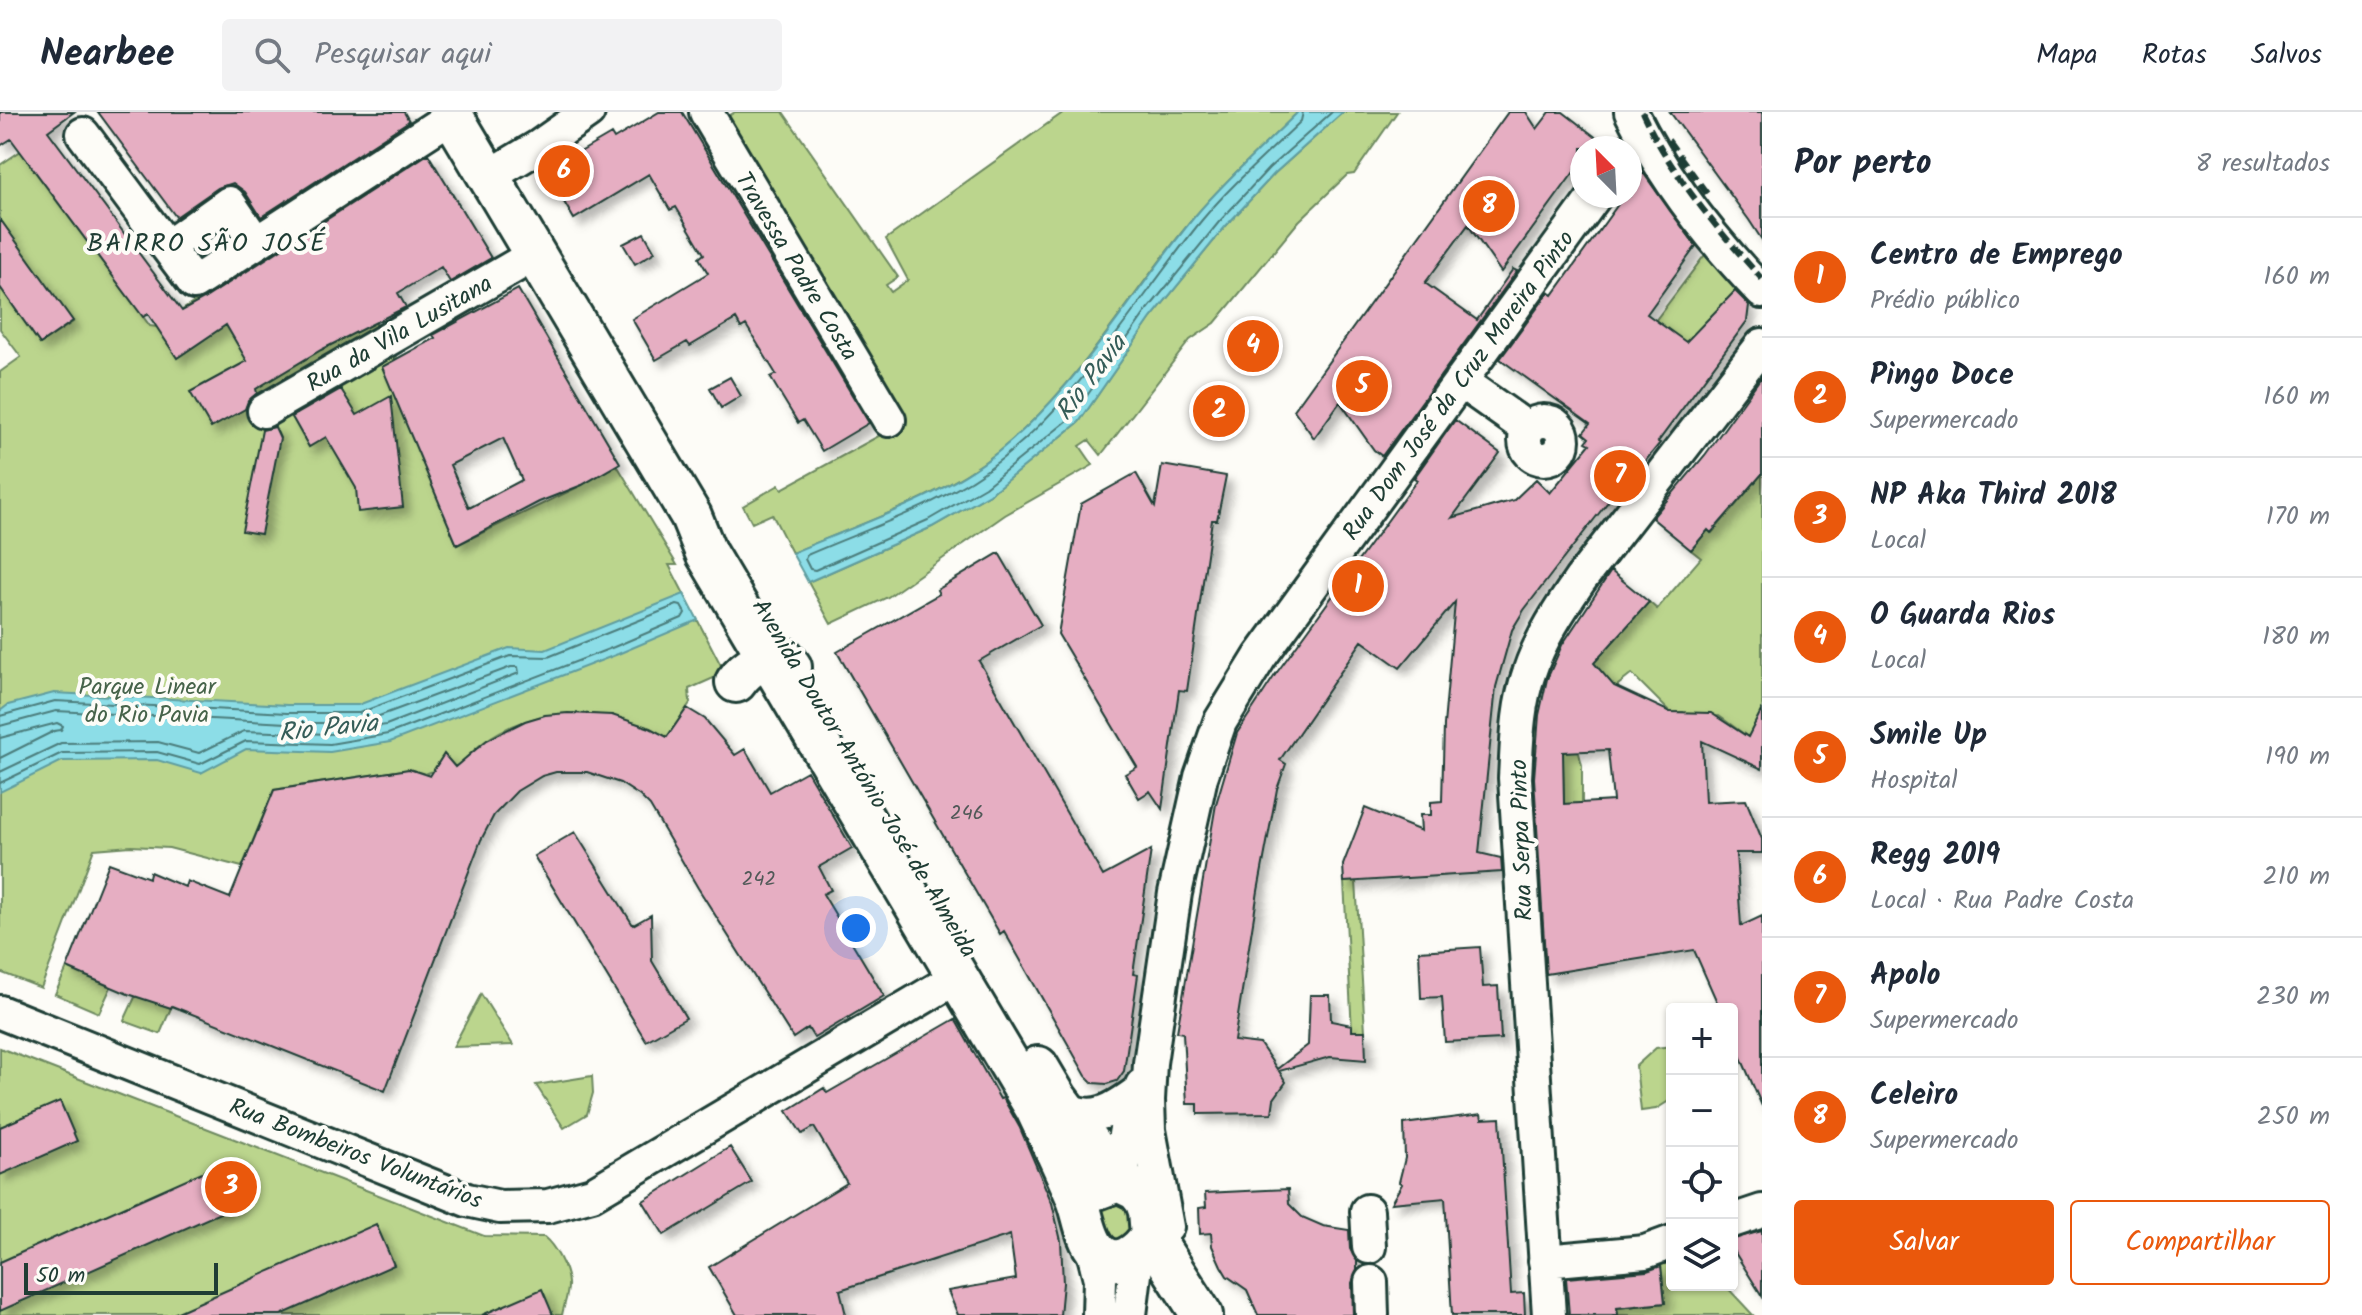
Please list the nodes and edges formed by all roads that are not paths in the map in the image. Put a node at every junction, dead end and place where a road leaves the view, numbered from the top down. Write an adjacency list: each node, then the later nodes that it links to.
1 (588, 112): 6 (street)
2 (706, 112): 15 (street, Travessa Padre Costa)
3 (451, 114): 6 (main road, Avenida Doutor António José de Almeida); 8 (street)
4 (1635, 131): 11 (street)
5 (83, 134): 9 (street)
6 (488, 177): 10 (main road, Avenida Doutor António José de Almeida)
7 (1586, 208): 13 (street, Rua Dom José da Cruz Moreira Pinto)
8 (255, 241): 9 (street); 9 (street)
9 (167, 247)
10 (534, 255): 14 (street, Rua da Vila Lusitana); 17 (main road, Avenida Doutor António José de Almeida)
11 (1762, 292)
12 (1762, 345): 31 (street, Rua Serpa Pinto)
13 (1460, 381): 16 (street); 22 (street, Rua Dom José da Cruz Moreira Pinto)
14 (264, 411)
15 (889, 420)
16 (1528, 429)
17 (773, 651): 18 (main road); 19 (main road, Avenida Doutor António José de Almeida); 21 (main road, Avenida Doutor António José de Almeida)
18 (736, 682)
19 (956, 978): 20 (street, Rua Bombeiros Voluntários); 21 (main road, Avenida Doutor António José de Almeida); 28 (main road, Avenida Doutor António José de Almeida)
20 (0, 1012)
21 (1026, 1048): 23 (main road, Avenida Doutor António José de Almeida)
22 (1146, 1096): 23 (street); 27 (street); 36 (street)
23 (1065, 1108): 27 (main road, Avenida Doutor António José de Almeida)
24 (1367, 1211): 29 (street)
25 (1762, 1211): 26 (street)
26 (1738, 1219)
27 (1135, 1226): 28 (main road, Avenida Doutor António José de Almeida); 28 (main road); 34 (street); 35 (main road, Avenida Doutor António José de Almeida); 36 (main road, Avenida Doutor António José de Almeida)
28 (1089, 1234): 33 (street)
29 (1369, 1247)
30 (1659, 1247): 31 (street)
31 (1545, 1261): 38 (street, Rua Serpa Pinto)
32 (1371, 1282): 37 (street)
33 (1099, 1315)
34 (1130, 1315)
35 (1181, 1315)
36 (1202, 1315)
37 (1372, 1315)
38 (1549, 1315)

